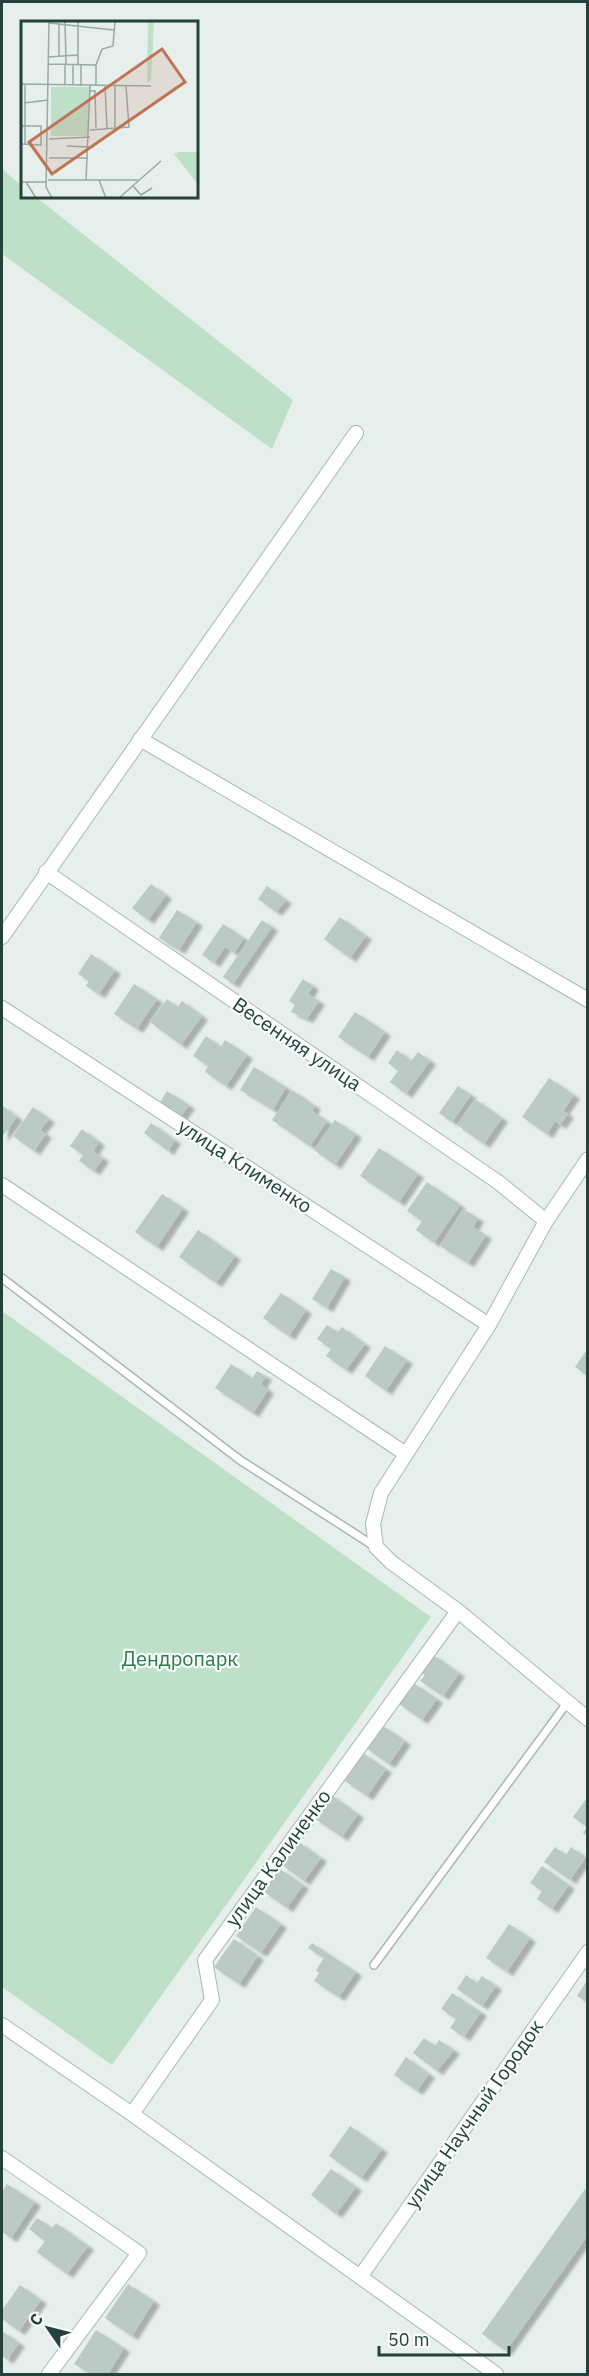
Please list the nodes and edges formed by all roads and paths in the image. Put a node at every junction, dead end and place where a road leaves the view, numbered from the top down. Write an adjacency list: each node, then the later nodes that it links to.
1 (356, 433): 2 (street)
2 (140, 739): 3 (street); 5 (street)
3 (46, 872): 4 (street); 9 (street, Весенняя улица)
4 (2, 937)
5 (588, 1000)
6 (2, 1008): 11 (street, улица Клименко)
7 (588, 1160): 9 (street)
8 (2, 1185): 12 (street)
9 (546, 1221): 11 (street)
10 (2, 1278): 13 (lane)
11 (489, 1325): 12 (street)
12 (405, 1454): 13 (street)
13 (376, 1547): 14 (street)
14 (458, 1611): 15 (street); 20 (street, улица Калиненко)
15 (567, 1703): 16 (street); 18 (lane)
16 (588, 1719)
17 (588, 1952): 22 (street, улица Научный Городок)
18 (374, 1965)
19 (2, 2025): 20 (street)
20 (132, 2114): 22 (street)
21 (2, 2158): 23 (street)
22 (360, 2277): 24 (street)
23 (49, 2374)
24 (496, 2374)

